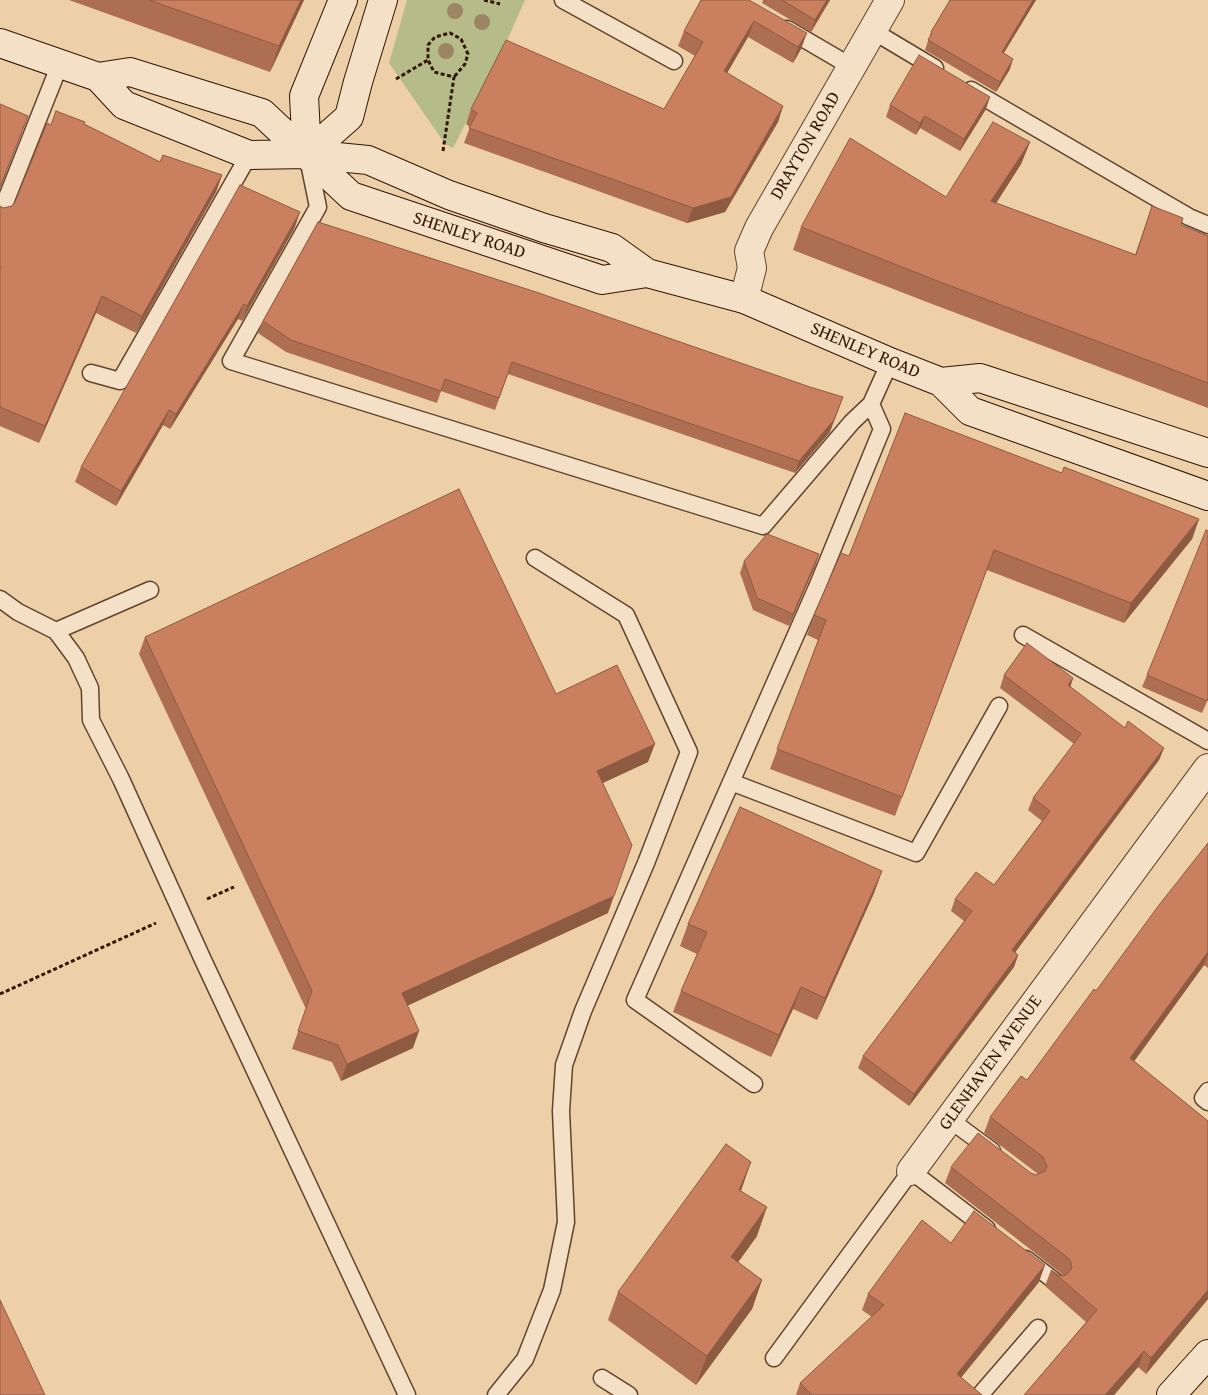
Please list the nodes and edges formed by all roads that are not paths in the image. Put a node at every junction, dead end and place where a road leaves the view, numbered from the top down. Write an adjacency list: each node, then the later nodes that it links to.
1 (343, 0): 12 (main road)
2 (383, 0): 12 (main road)
3 (563, 0): 8 (lane)
4 (890, 0): 6 (main road, DRAYTON ROAD)
5 (770, 19): 10 (lane)
6 (872, 31): 10 (main road, DRAYTON ROAD); 15 (lane)
7 (0, 43): 9 (main road, SHENLEY ROAD)
8 (674, 61)
9 (60, 64): 11 (main road, SHENLEY ROAD); 14 (lane)
10 (852, 67): 17 (main road, DRAYTON ROAD)
11 (98, 77): 12 (main road, SHENLEY ROAD); 13 (main road, SHENLEY ROAD)
12 (307, 154): 13 (main road, SHENLEY ROAD); 16 (main road, SHENLEY ROAD); 16 (main road, SHENLEY ROAD); 21 (lane)
13 (249, 155): 19 (lane)
14 (0, 215)
15 (1208, 225)
16 (648, 273): 17 (main road, SHENLEY ROAD)
17 (744, 299): 18 (main road, SHENLEY ROAD)
18 (890, 362): 20 (main road, SHENLEY ROAD); 21 (lane)
19 (91, 373)
20 (941, 382): 22 (main road, SHENLEY ROAD); 23 (main road, SHENLEY ROAD)
21 (871, 404): 32 (lane)
22 (1208, 453)
23 (1208, 496)
24 (535, 558): 45 (lane)
25 (150, 590): 27 (lane)
26 (0, 599): 27 (lane)
27 (56, 631): 44 (lane)
28 (1023, 635): 30 (lane)
29 (999, 706): 32 (lane)
30 (1208, 741)
31 (1208, 768): 36 (main road, GLENHAVEN AVENUE)
32 (731, 782): 33 (lane)
33 (754, 1084)
34 (1208, 1091): 35 (lane)
35 (1208, 1102)
36 (949, 1119): 37 (lane); 38 (main road, GLENHAVEN AVENUE)
37 (1001, 1158)
38 (911, 1171): 39 (lane); 42 (lane, GLENHAVEN AVENUE)
39 (1056, 1282)
40 (1038, 1328): 47 (lane)
41 (1208, 1354): 48 (main road)
42 (774, 1358)
43 (602, 1378): 46 (lane)
44 (407, 1395)
45 (496, 1395)
46 (629, 1395)
47 (980, 1395)
48 (1171, 1395)

